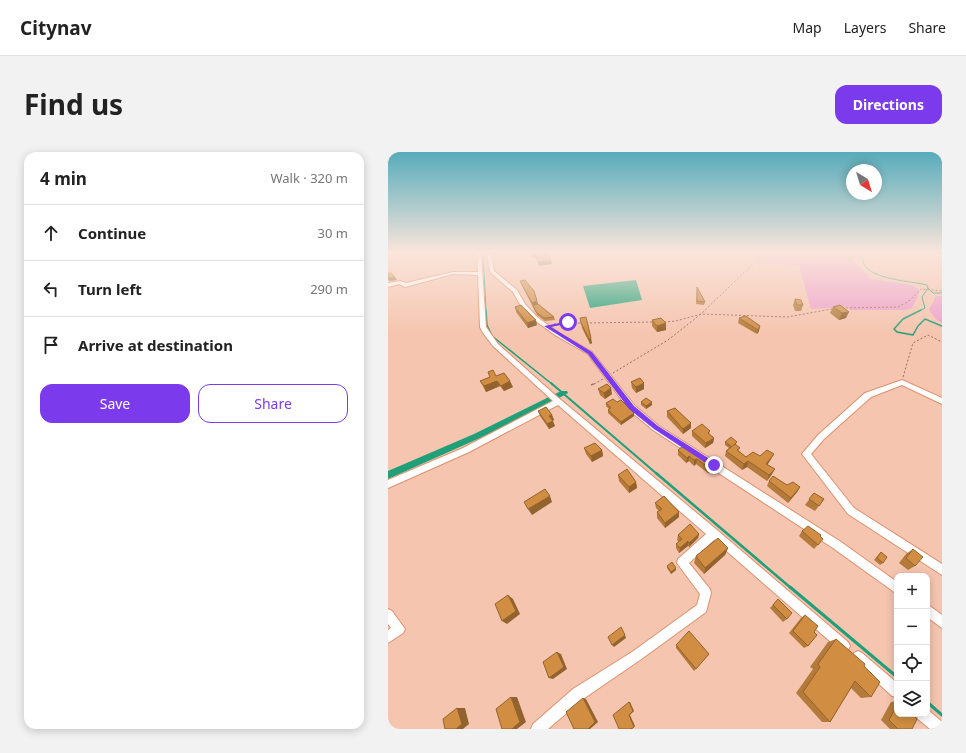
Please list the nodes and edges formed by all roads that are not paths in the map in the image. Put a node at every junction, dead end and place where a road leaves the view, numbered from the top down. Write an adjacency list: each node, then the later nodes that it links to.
1 (425, 280): 4 (street)
2 (480, 280): 6 (street)
3 (502, 280): 10 (street)
4 (388, 285)
5 (942, 401): 9 (street)
6 (557, 402): 7 (street); 8 (street)
7 (388, 484)
8 (714, 533): 15 (street); 17 (street)
9 (942, 570)
10 (894, 587)
11 (930, 612): 13 (street)
12 (388, 615): 14 (street)
13 (942, 622)
14 (388, 637)
15 (894, 689)
16 (926, 717): 18 (street)
17 (538, 729)
18 (940, 729)

